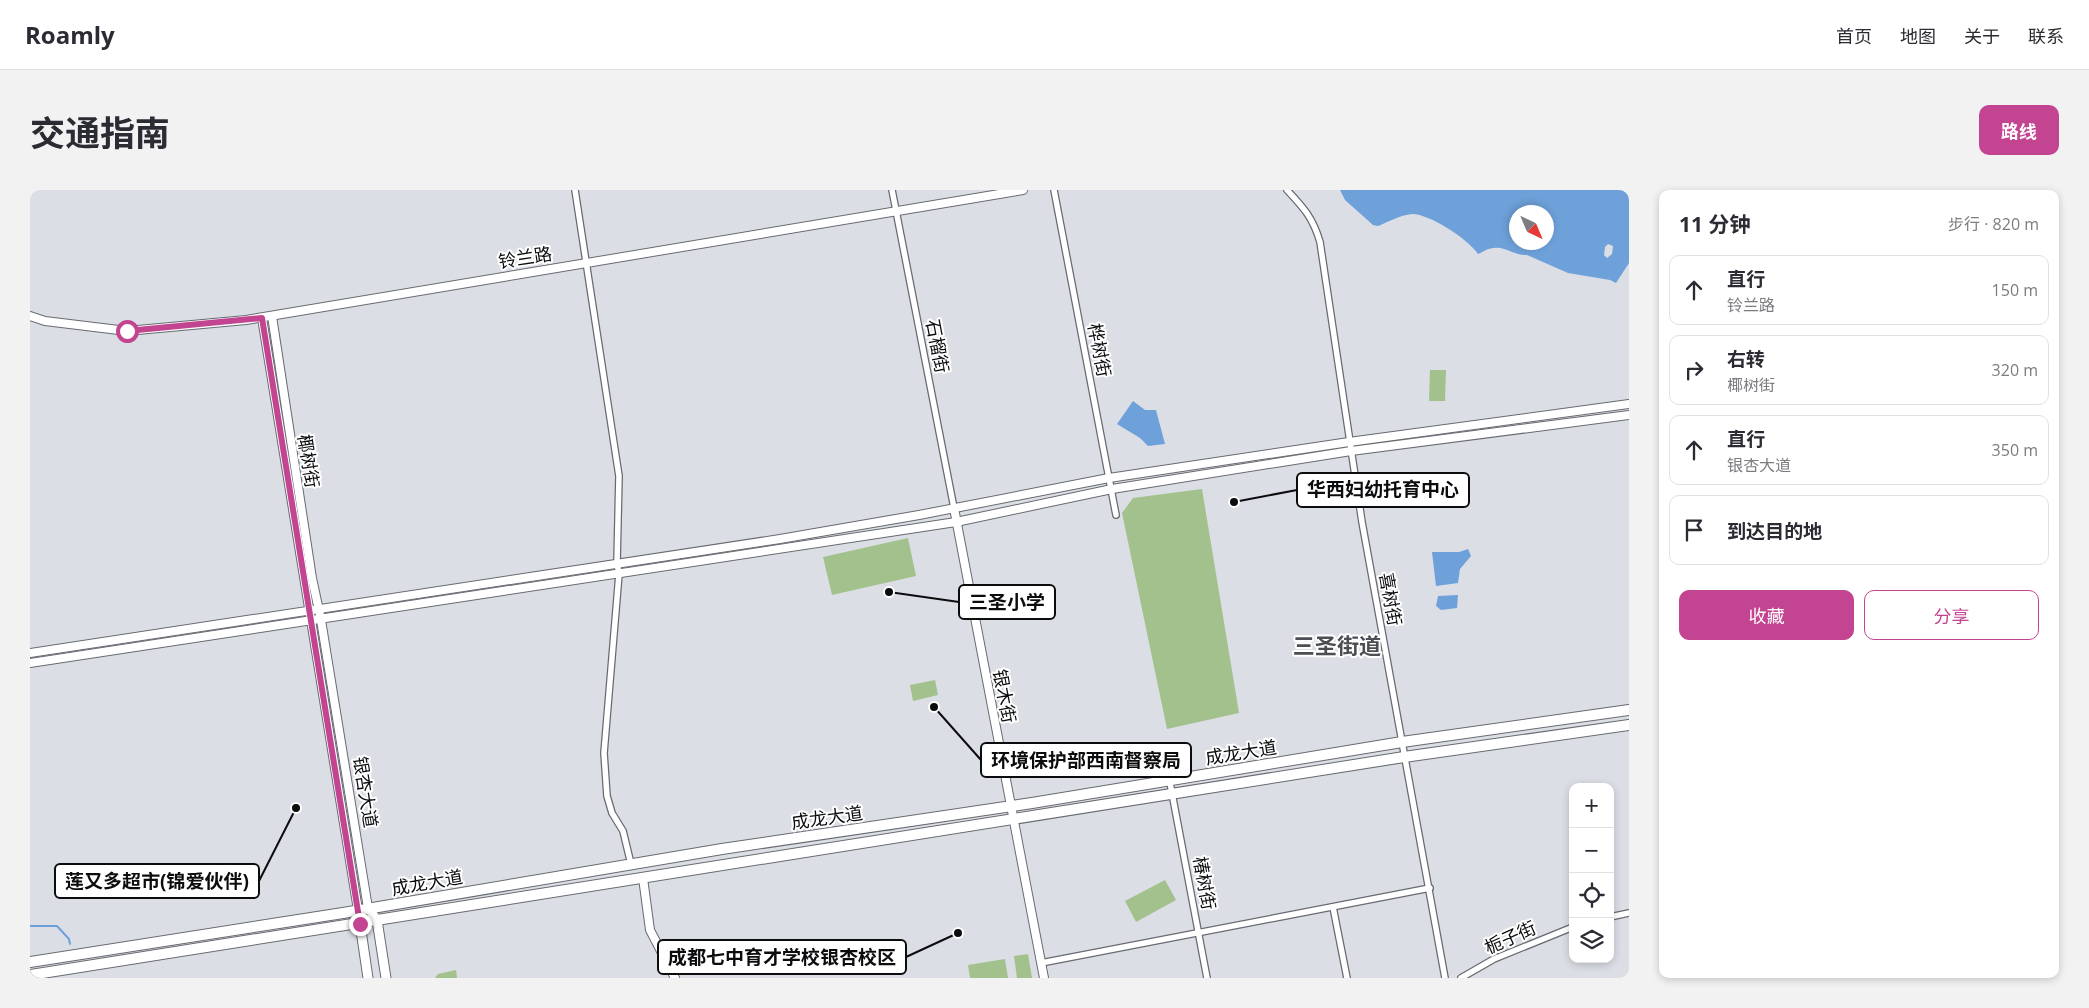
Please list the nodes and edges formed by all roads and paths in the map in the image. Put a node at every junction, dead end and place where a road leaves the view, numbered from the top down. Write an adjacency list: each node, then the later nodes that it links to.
1 (575, 190): 7 (street)
2 (892, 190): 6 (street, 石榴街)
3 (1023, 190): 6 (street, 铃兰路)
4 (1054, 190): 15 (street, 桦树街)
5 (1287, 190): 13 (street, 喜树街)
6 (897, 211): 7 (street, 铃兰路); 17 (street, 石榴街)
7 (586, 262): 9 (street, 铃兰路); 20 (street)
8 (30, 316): 10 (street, 铃兰路)
9 (272, 316): 10 (street, 铃兰路); 22 (street, 椰树街)
10 (262, 318): 23 (street, 椰树街)
11 (1629, 404): 13 (street)
12 (1629, 415): 14 (street)
13 (1349, 442): 14 (street, 喜树街); 15 (street)
14 (1351, 451): 16 (street); 30 (street, 喜树街)
15 (1109, 478): 16 (street, 桦树街); 17 (street)
16 (1112, 489): 18 (street, 桦树街); 19 (street)
17 (954, 508): 19 (street, 银木街); 20 (street)
18 (1116, 515)
19 (956, 522): 21 (street); 35 (street, 银木街)
20 (617, 563): 21 (street); 22 (street)
21 (619, 574): 24 (street); 37 (street)
22 (319, 609): 23 (street); 24 (street, 银杏大道)
23 (309, 610): 25 (street, 银杏大道); 26 (street)
24 (321, 620): 25 (street); 41 (street, 银杏大道)
25 (311, 621): 27 (street); 41 (street, 银杏大道)
26 (30, 653)
27 (30, 663)
28 (1629, 710): 30 (highway, 成龙大道)
29 (1629, 725): 32 (highway, 成龙大道)
30 (1402, 742): 32 (street, 喜树街); 33 (highway, 成龙大道)
31 (1164, 751): 33 (street)
32 (1404, 757): 34 (highway, 成龙大道); 39 (street, 喜树街)
33 (1170, 780): 34 (street); 35 (highway, 成龙大道)
34 (1174, 794): 36 (highway, 成龙大道); 47 (street, 椿树街)
35 (1011, 806): 36 (street, 银木街); 37 (highway, 成龙大道)
36 (1014, 820): 38 (highway, 成龙大道); 49 (street, 银木街)
37 (631, 864): 41 (highway, 成龙大道)
38 (644, 878): 44 (highway, 成龙大道); 53 (street)
39 (1430, 888): 40 (street); 57 (street, 喜树街)
40 (1333, 907): 47 (street); 56 (street)
41 (363, 909): 44 (main road, 银杏大道); 45 (main road, 银杏大道); 48 (highway, 成龙大道)
42 (1629, 913): 43 (street)
43 (1614, 917)
44 (377, 920): 45 (highway, 成龙大道); 52 (main road, 银杏大道)
45 (360, 924): 50 (highway, 成龙大道); 51 (main road, 银杏大道)
46 (1569, 930): 58 (street, 栀子街)
47 (1199, 933): 49 (street); 55 (street, 椿树街)
48 (31, 962): 50 (street)
49 (1041, 963): 54 (street, 银木街)
50 (33, 976)
51 (368, 978)
52 (386, 978)
53 (675, 978)
54 (1044, 978)
55 (1207, 978)
56 (1347, 978)
57 (1445, 978)
58 (1461, 978)

